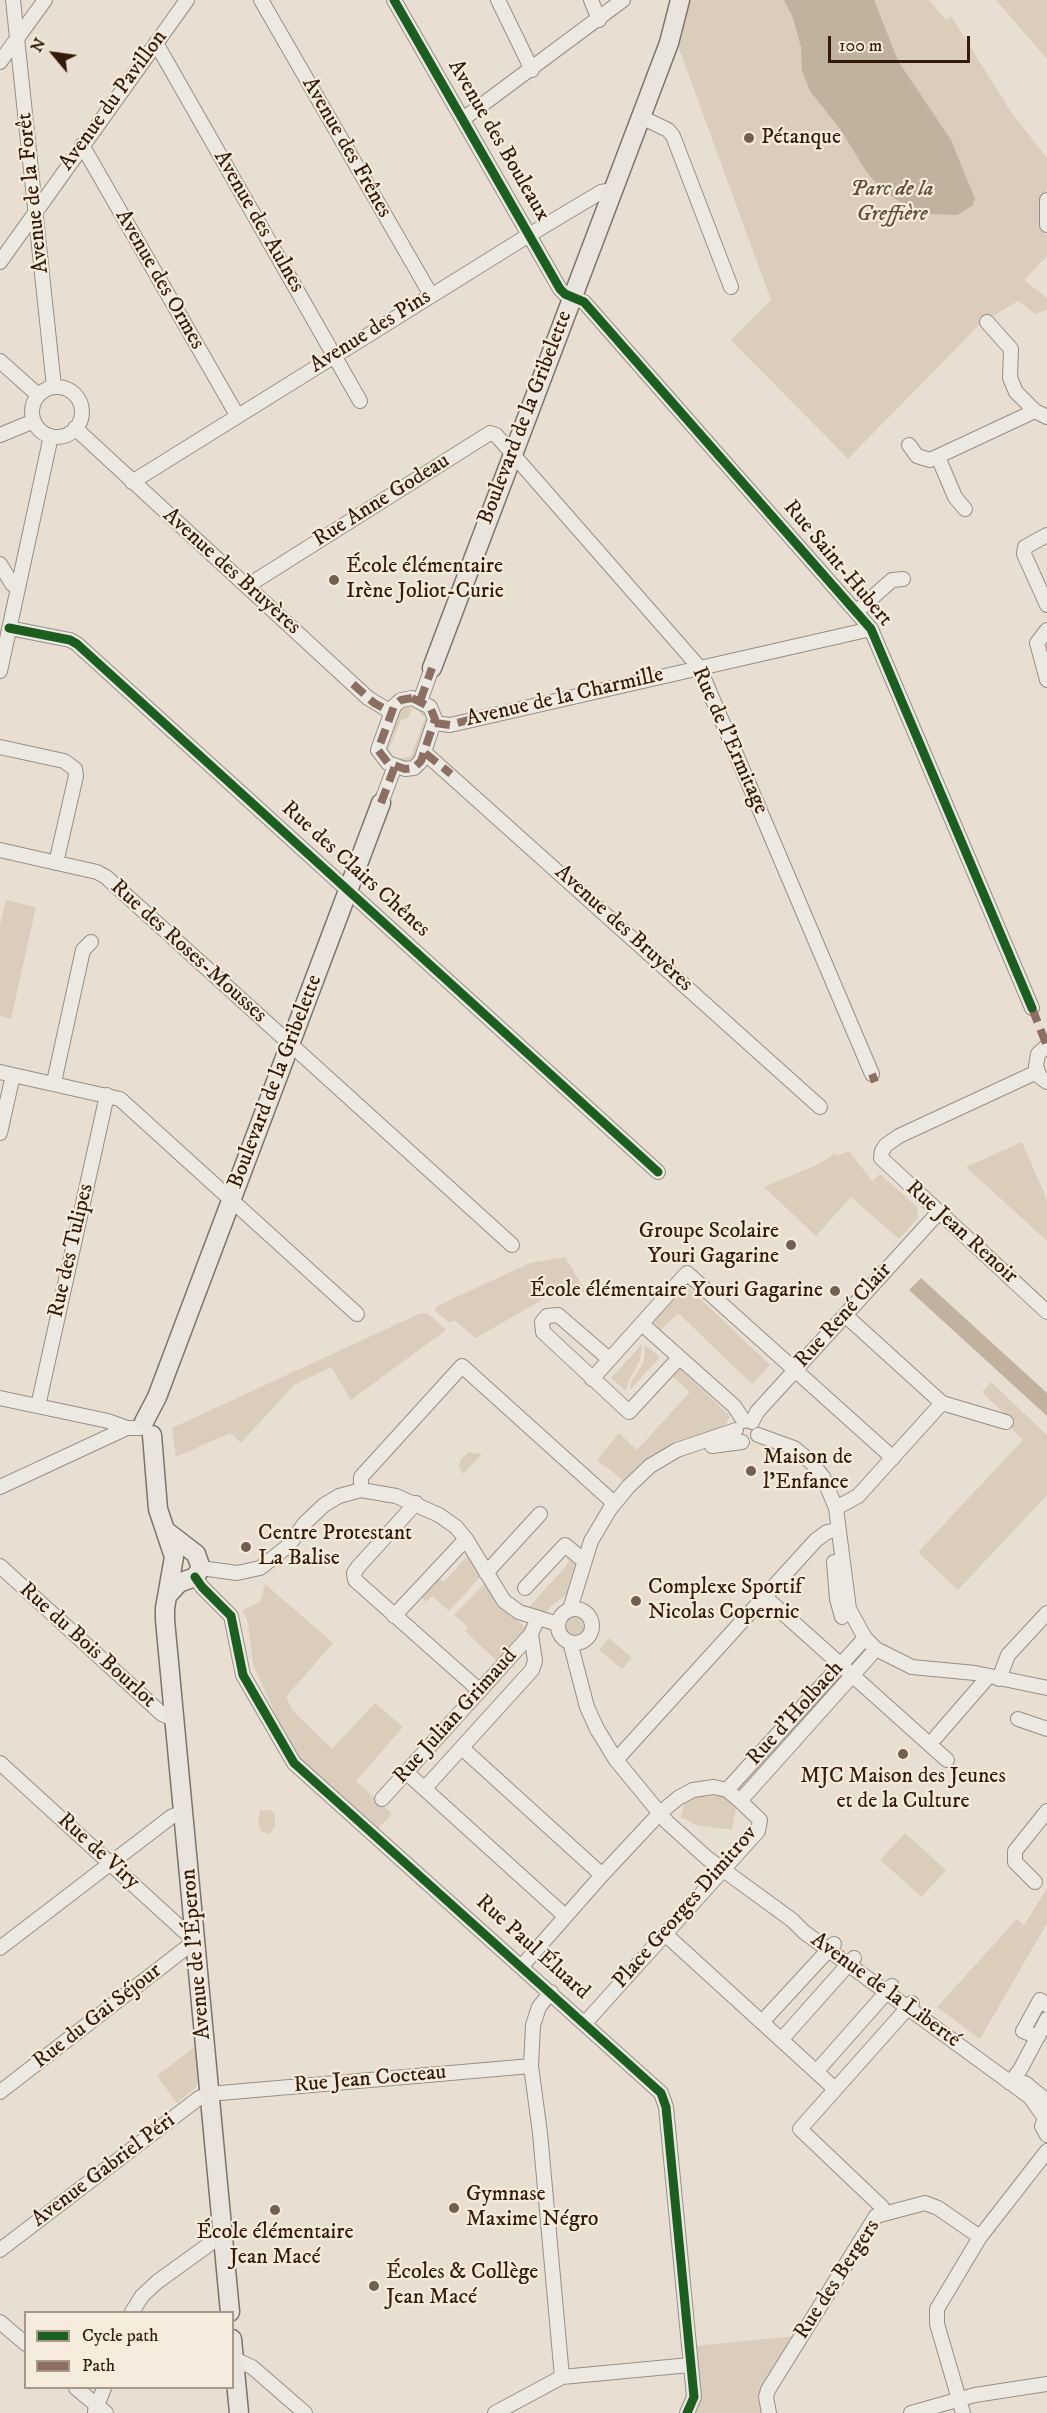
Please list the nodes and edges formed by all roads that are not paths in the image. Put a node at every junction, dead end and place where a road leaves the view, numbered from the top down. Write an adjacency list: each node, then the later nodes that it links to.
1 (13, 0): 11 (street, Avenue de la Forêt)
2 (45, 0): 11 (street)
3 (187, 0): 12 (street, Avenue du Pavillon)
4 (261, 0): 25 (street, Avenue des Frênes)
5 (394, 0): 16 (street, Avenue des Bouleaux)
6 (498, 0): 14 (street)
7 (591, 0): 10 (street)
8 (623, 0): 10 (street)
9 (680, 0): 15 (main road, Boulevard de la Gribelette)
10 (599, 20): 14 (street)
11 (17, 38): 13 (street); 20 (street, Avenue de la Forêt)
12 (156, 43): 17 (street, Avenue du Pavillon); 28 (street, Avenue des Aulnes)
13 (0, 62)
14 (532, 70): 16 (street)
15 (641, 117): 18 (main road, Boulevard de la Gribelette); 24 (street)
16 (463, 119): 22 (street, Avenue des Bouleaux)
17 (82, 146): 20 (street, Avenue du Pavillon); 34 (street, Avenue des Ormes)
18 (613, 190): 22 (street, Avenue des Pins); 26 (main road, Boulevard de la Gribelette)
19 (1047, 201): 21 (street)
20 (36, 211): 23 (street, Avenue du Pavillon); 30 (street, Avenue de la Forêt)
21 (1047, 225)
22 (529, 235): 25 (street, Avenue des Pins); 26 (street, Avenue des Bouleaux)
23 (0, 262)
24 (731, 287)
25 (431, 295): 28 (street, Avenue des Pins)
26 (572, 297): 40 (main road, Boulevard de la Gribelette); 50 (street, Rue Saint-Hubert)
27 (987, 322): 33 (street)
28 (334, 354): 32 (street, Avenue des Aulnes); 34 (street, Avenue des Pins)
29 (0, 361): 31 (street)
30 (54, 387): 31 (street); 36 (street)
31 (38, 395): 35 (street)
32 (360, 401)
33 (1041, 414): 41 (street)
34 (237, 415): 42 (street, Avenue des Pins)
35 (34, 421): 37 (street); 38 (street)
36 (75, 428): 38 (street); 42 (street, Avenue des Bruyères)
37 (0, 435)
38 (51, 436): 48 (street)
39 (909, 445): 41 (street)
40 (512, 455): 47 (street, Rue Anne Godeau); 54 (street, Rue de l'Ermitage); 55 (main road, Boulevard de la Gribelette)
41 (938, 457): 43 (street)
42 (132, 482): 47 (street, Avenue des Bruyères)
43 (965, 509)
44 (1047, 535): 49 (street)
45 (0, 564): 48 (street)
46 (903, 579): 50 (street, Rue Saint-Hubert)
47 (247, 586): 59 (street, Avenue des Bruyères)
48 (18, 588): 51 (street)
49 (1047, 605)
50 (856, 612): 52 (street, Rue Saint-Hubert)
51 (9, 628): 56 (street); 67 (street, Rue des Clairs Chênes)
52 (871, 629): 54 (street, Avenue de la Charmille); 69 (street, Rue Saint-Hubert)
53 (1047, 630): 57 (street)
54 (699, 667): 60 (street, Avenue de la Charmille); 73 (street, Rue de l'Ermitage)
55 (432, 668): 58 (street, Boulevard de la Gribelette)
56 (0, 671)
57 (1047, 680)
58 (420, 701): 59 (street); 60 (street)
59 (390, 712): 63 (street)
60 (435, 723): 62 (street)
61 (0, 747): 66 (street)
62 (424, 753): 63 (street); 77 (street, Avenue des Bruyères)
63 (395, 766): 64 (street, Boulevard de la Gribelette)
64 (381, 803): 67 (main road, Boulevard de la Gribelette)
65 (0, 850): 66 (street, Rue des Roses-Mousses)
66 (56, 862): 70 (street, Rue des Roses-Mousses)
67 (348, 890): 70 (main road, Boulevard de la Gribelette); 79 (street, Rue des Clairs Chênes)
68 (91, 942): 75 (street)
69 (1032, 1008)
70 (290, 1045): 80 (main road, Boulevard de la Gribelette); 82 (street, Rue des Roses-Mousses)
71 (1047, 1046): 74 (street)
72 (6, 1073): 75 (street); 78 (street)
73 (872, 1074)
74 (1042, 1077): 81 (street, Rue Jean Renoir)
75 (54, 1082): 76 (street)
76 (107, 1095): 80 (street); 93 (street, Rue des Tulipes)
77 (820, 1107)
78 (0, 1133)
79 (658, 1173)
80 (231, 1200): 84 (street); 95 (main road, Boulevard de la Gribelette)
81 (938, 1213): 83 (street, Rue Jean Renoir); 85 (street, Rue René Clair)
82 (512, 1245)
83 (1047, 1312)
84 (357, 1314)
85 (845, 1315): 89 (street, Rue René Clair); 92 (street)
86 (642, 1324): 87 (street); 88 (street); 89 (street)
87 (679, 1358): 90 (street); 96 (street)
88 (609, 1359): 90 (street); 90 (street)
89 (795, 1370): 96 (street, Rue René Clair); 97 (street)
90 (592, 1379)
91 (0, 1398): 93 (street)
92 (942, 1403): 94 (street); 97 (street)
93 (38, 1406): 95 (street)
94 (1006, 1422)
95 (144, 1427): 99 (street); 108 (main road, Avenue de l'Éperon)
96 (743, 1429): 101 (street); 102 (street); 112 (street)
97 (893, 1458): 102 (street)
98 (361, 1483): 100 (street); 101 (street); 108 (street)
99 (0, 1487)
100 (416, 1503): 105 (street); 114 (street)
101 (614, 1503): 106 (street)
102 (836, 1508): 104 (street)
103 (540, 1514): 109 (street)
104 (837, 1530): 111 (street); 118 (street)
105 (466, 1539): 109 (street); 114 (street)
106 (583, 1560): 110 (street); 112 (street)
107 (0, 1566): 130 (street, Rue du Bois Bourlot)
108 (186, 1567): 130 (main road, Avenue de l'Éperon); 155 (street, Rue Paul Éluard)
109 (486, 1573): 115 (street)
110 (525, 1588)
111 (765, 1597): 122 (street); 134 (street)
112 (576, 1609): 116 (street); 119 (street)
113 (1047, 1613): 120 (street)
114 (394, 1616): 128 (street)
115 (538, 1618): 116 (street); 117 (street, Rue Julian Grimaud)
116 (558, 1624): 119 (street, Avenue de la Liberté)
117 (531, 1634): 128 (street, Rue Julian Grimaud); 133 (street, Rue Julian Grimaud)
118 (862, 1641): 121 (street); 122 (street, Rue d'Holbach)
119 (576, 1642): 134 (street, Avenue de la Liberté)
120 (1014, 1649): 124 (street); 125 (street)
121 (873, 1652): 123 (street, Rue d'Holbach); 124 (street)
122 (840, 1665): 123 (street); 139 (street, Rue d'Holbach)
123 (853, 1676): 135 (street); 141 (street, Rue d'Holbach)
124 (993, 1678): 125 (street); 132 (street)
125 (1014, 1679): 126 (street); 127 (street)
126 (1047, 1680)
127 (1047, 1688)
128 (480, 1691): 137 (street, Rue Julian Grimaud)
129 (1018, 1719): 131 (street)
130 (176, 1720): 142 (main road, Avenue de l'Éperon)
131 (1047, 1729)
132 (936, 1737)
133 (462, 1748): 138 (street, Rue Julian Grimaud); 147 (street)
134 (618, 1757): 144 (street, Avenue de la Liberté)
135 (947, 1760)
136 (0, 1762): 145 (street, Rue de Viry)
137 (407, 1773): 138 (street); 140 (street, Rue Julian Grimaud)
138 (425, 1788): 149 (street)
139 (727, 1790): 141 (street, Place Georges Dimitrov); 144 (street)
140 (382, 1799)
141 (740, 1801): 146 (street, Place Georges Dimitrov)
142 (184, 1811): 145 (street); 151 (main road, Avenue de l'Éperon)
143 (1047, 1811): 148 (street)
144 (659, 1814): 146 (street, Avenue de la Liberté); 147 (street)
145 (111, 1863): 151 (street, Rue de Viry); 153 (street)
146 (723, 1869): 150 (street, Place Georges Dimitrov); 152 (street, Avenue de la Liberté)
147 (602, 1875): 149 (street)
148 (1035, 1882)
149 (565, 1916): 155 (street)
150 (665, 1934): 161 (street); 162 (street, Place Georges Dimitrov)
151 (195, 1941): 169 (street, Rue du Gai Séjour); 170 (main road, Avenue de l'Éperon)
152 (832, 1947): 154 (street, Avenue de la Liberté); 161 (street)
153 (0, 1948)
154 (851, 1961): 156 (street, Avenue de la Liberté); 164 (street)
155 (522, 1966): 157 (street, Rue Paul Éluard)
156 (890, 1990): 158 (street, Avenue de la Liberté); 166 (street)
157 (551, 1992): 162 (street, Rue Paul Éluard); 165 (street)
158 (910, 2004): 167 (street, Avenue de la Liberté); 168 (street)
159 (1047, 2005): 163 (street)
160 (1047, 2019): 163 (street)
161 (762, 2022): 164 (street)
162 (585, 2023): 184 (street, Rue Paul Éluard)
163 (1038, 2037): 167 (street)
164 (781, 2040): 166 (street)
165 (531, 2066): 170 (street, Rue Jean Cocteau); 185 (street)
166 (816, 2072): 168 (street)
167 (1012, 2079): 171 (street, Avenue de la Liberté); 172 (street, Avenue de la Liberté)
168 (834, 2088): 175 (street)
169 (0, 2092)
170 (209, 2094): 176 (main road, Avenue de l'Éperon); 178 (street, Avenue Gabriel Péri)
171 (1047, 2101)
172 (1046, 2116): 173 (street)
173 (1047, 2134)
174 (1047, 2151): 177 (street)
175 (884, 2212): 177 (street, Rue des Bergers); 195 (street, Rue des Bergers)
176 (222, 2235): 179 (street); 180 (main road, Avenue de l'Éperon)
177 (980, 2237): 189 (street)
178 (0, 2250)
179 (133, 2311)
180 (230, 2311)
181 (0, 2322): 182 (street)
182 (24, 2342)
183 (234, 2359): 191 (main road); 192 (street)
184 (690, 2365): 185 (street); 194 (street, Rue Paul Éluard)
185 (562, 2377): 193 (street)
186 (1047, 2384): 189 (street)
187 (77, 2389): 190 (street)
188 (104, 2389): 190 (street)
189 (959, 2399): 196 (street); 197 (street)
190 (99, 2410)
191 (239, 2413)
192 (305, 2413)
193 (495, 2413)
194 (687, 2413)
195 (769, 2413)
196 (911, 2413)
197 (963, 2413)

